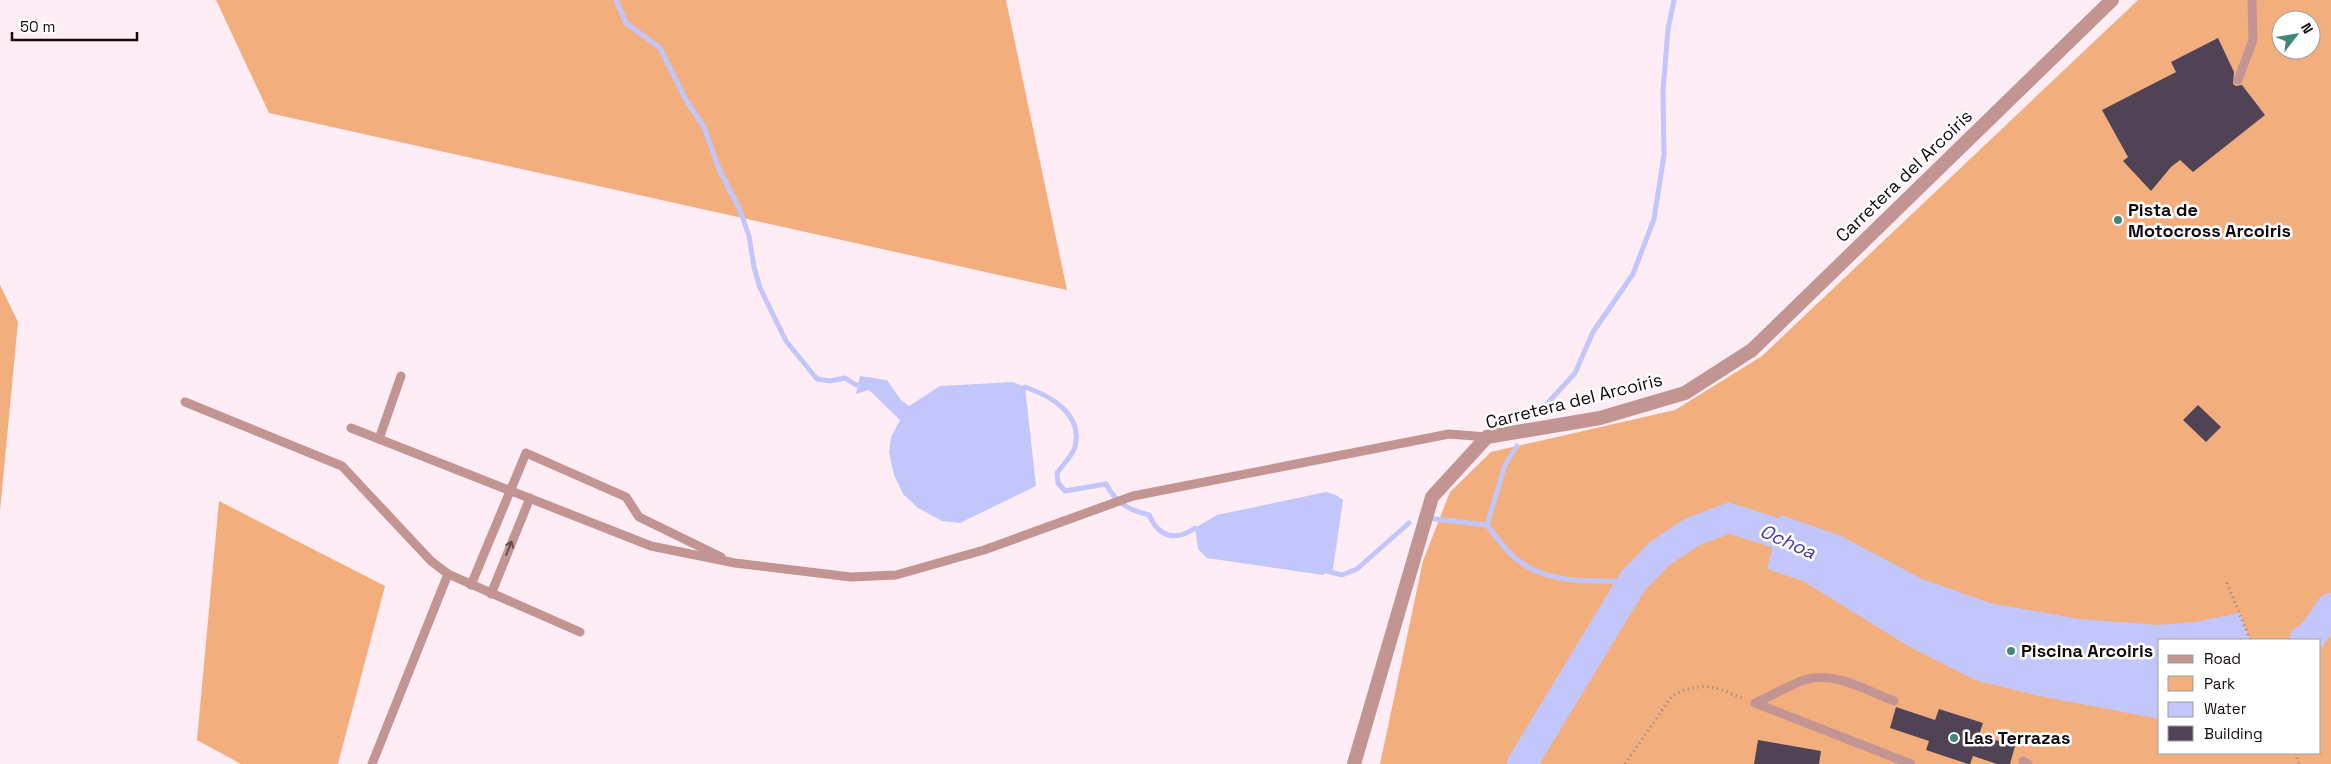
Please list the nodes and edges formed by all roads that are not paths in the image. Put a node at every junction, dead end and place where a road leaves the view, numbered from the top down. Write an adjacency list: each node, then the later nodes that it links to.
1 (2112, 0): 7 (street, Carretera del Arcoiris)
2 (2252, 0): 3 (lane)
3 (2238, 80)
4 (401, 376): 8 (lane)
5 (185, 402): 12 (lane)
6 (351, 428): 8 (lane)
7 (1487, 437): 11 (lane); 18 (street, Carretera del Arcoiris)
8 (379, 440): 9 (lane)
9 (511, 490): 10 (lane); 11 (lane); 13 (lane)
10 (530, 498): 11 (lane); 14 (lane, one-way to 10)
11 (735, 563)
12 (448, 574): 13 (lane); 17 (lane)
13 (471, 585): 14 (lane)
14 (491, 594): 15 (lane)
15 (580, 632)
16 (1894, 701): 19 (lane)
17 (372, 764)
18 (1354, 764)
19 (1911, 764)

